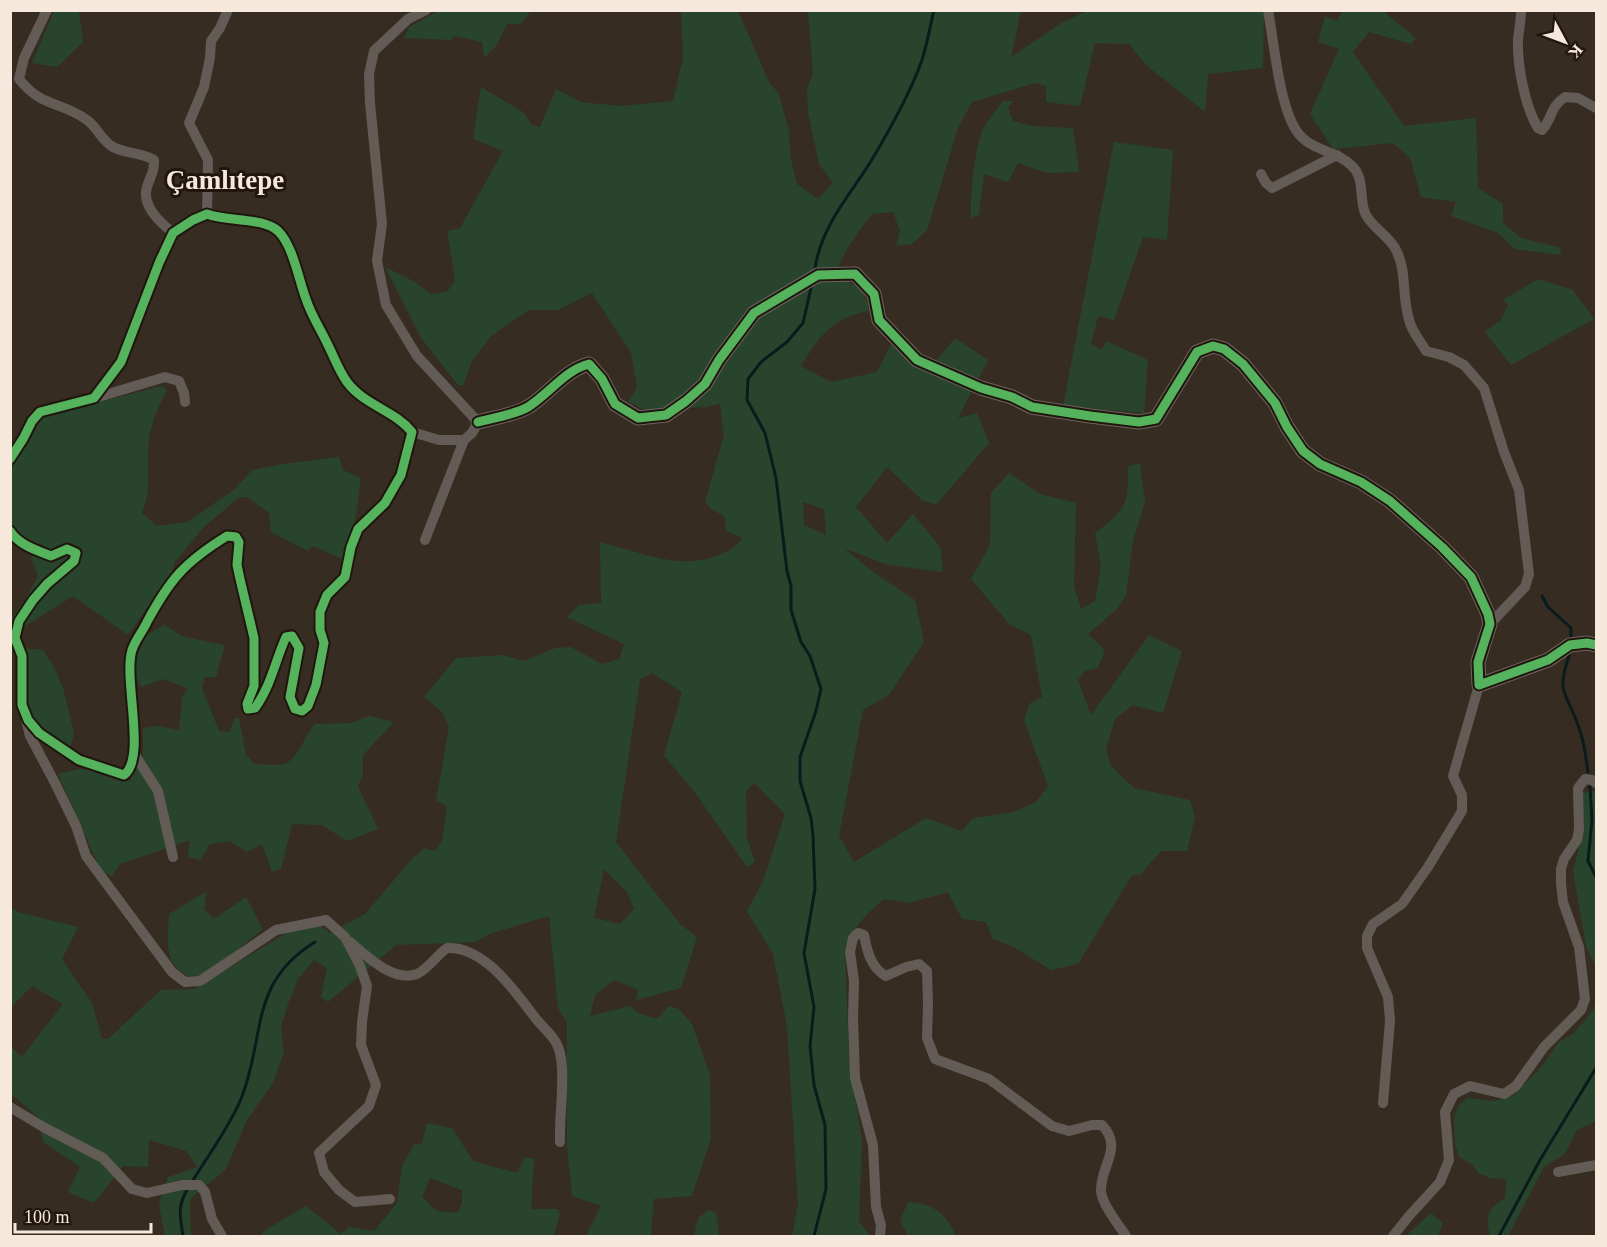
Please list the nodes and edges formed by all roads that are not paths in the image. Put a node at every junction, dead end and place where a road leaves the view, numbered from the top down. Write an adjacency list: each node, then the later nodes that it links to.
1 (47, 10): 10 (street)
2 (228, 10): 9 (street)
3 (426, 10): 13 (street)
4 (1268, 10): 7 (street)
5 (1521, 10): 6 (street)
6 (1596, 108)
7 (1337, 154): 8 (street); 19 (street)
8 (1260, 174)
9 (207, 214): 10 (street); 14 (street)
10 (173, 234): 11 (street)
11 (94, 398): 12 (street); 16 (street)
12 (185, 402)
13 (478, 422): 15 (street); 19 (street)
14 (412, 432): 15 (street); 24 (street)
15 (464, 440): 18 (street)
16 (10, 459)
17 (10, 531): 20 (street)
18 (425, 540)
19 (1490, 624): 22 (street)
20 (13, 639): 23 (street)
21 (1596, 645): 22 (street)
22 (1479, 685): 28 (street)
23 (22, 705): 24 (street); 27 (street)
24 (134, 752): 26 (street)
25 (1596, 783): 37 (street)
26 (173, 857)
27 (345, 938): 30 (street); 33 (street)
28 (1383, 1102)
29 (10, 1107): 34 (street)
30 (560, 1142)
31 (1596, 1166): 32 (street)
32 (1558, 1172)
33 (390, 1199)
34 (222, 1236)
35 (880, 1236): 36 (street)
36 (1126, 1236)
37 (1393, 1236)

